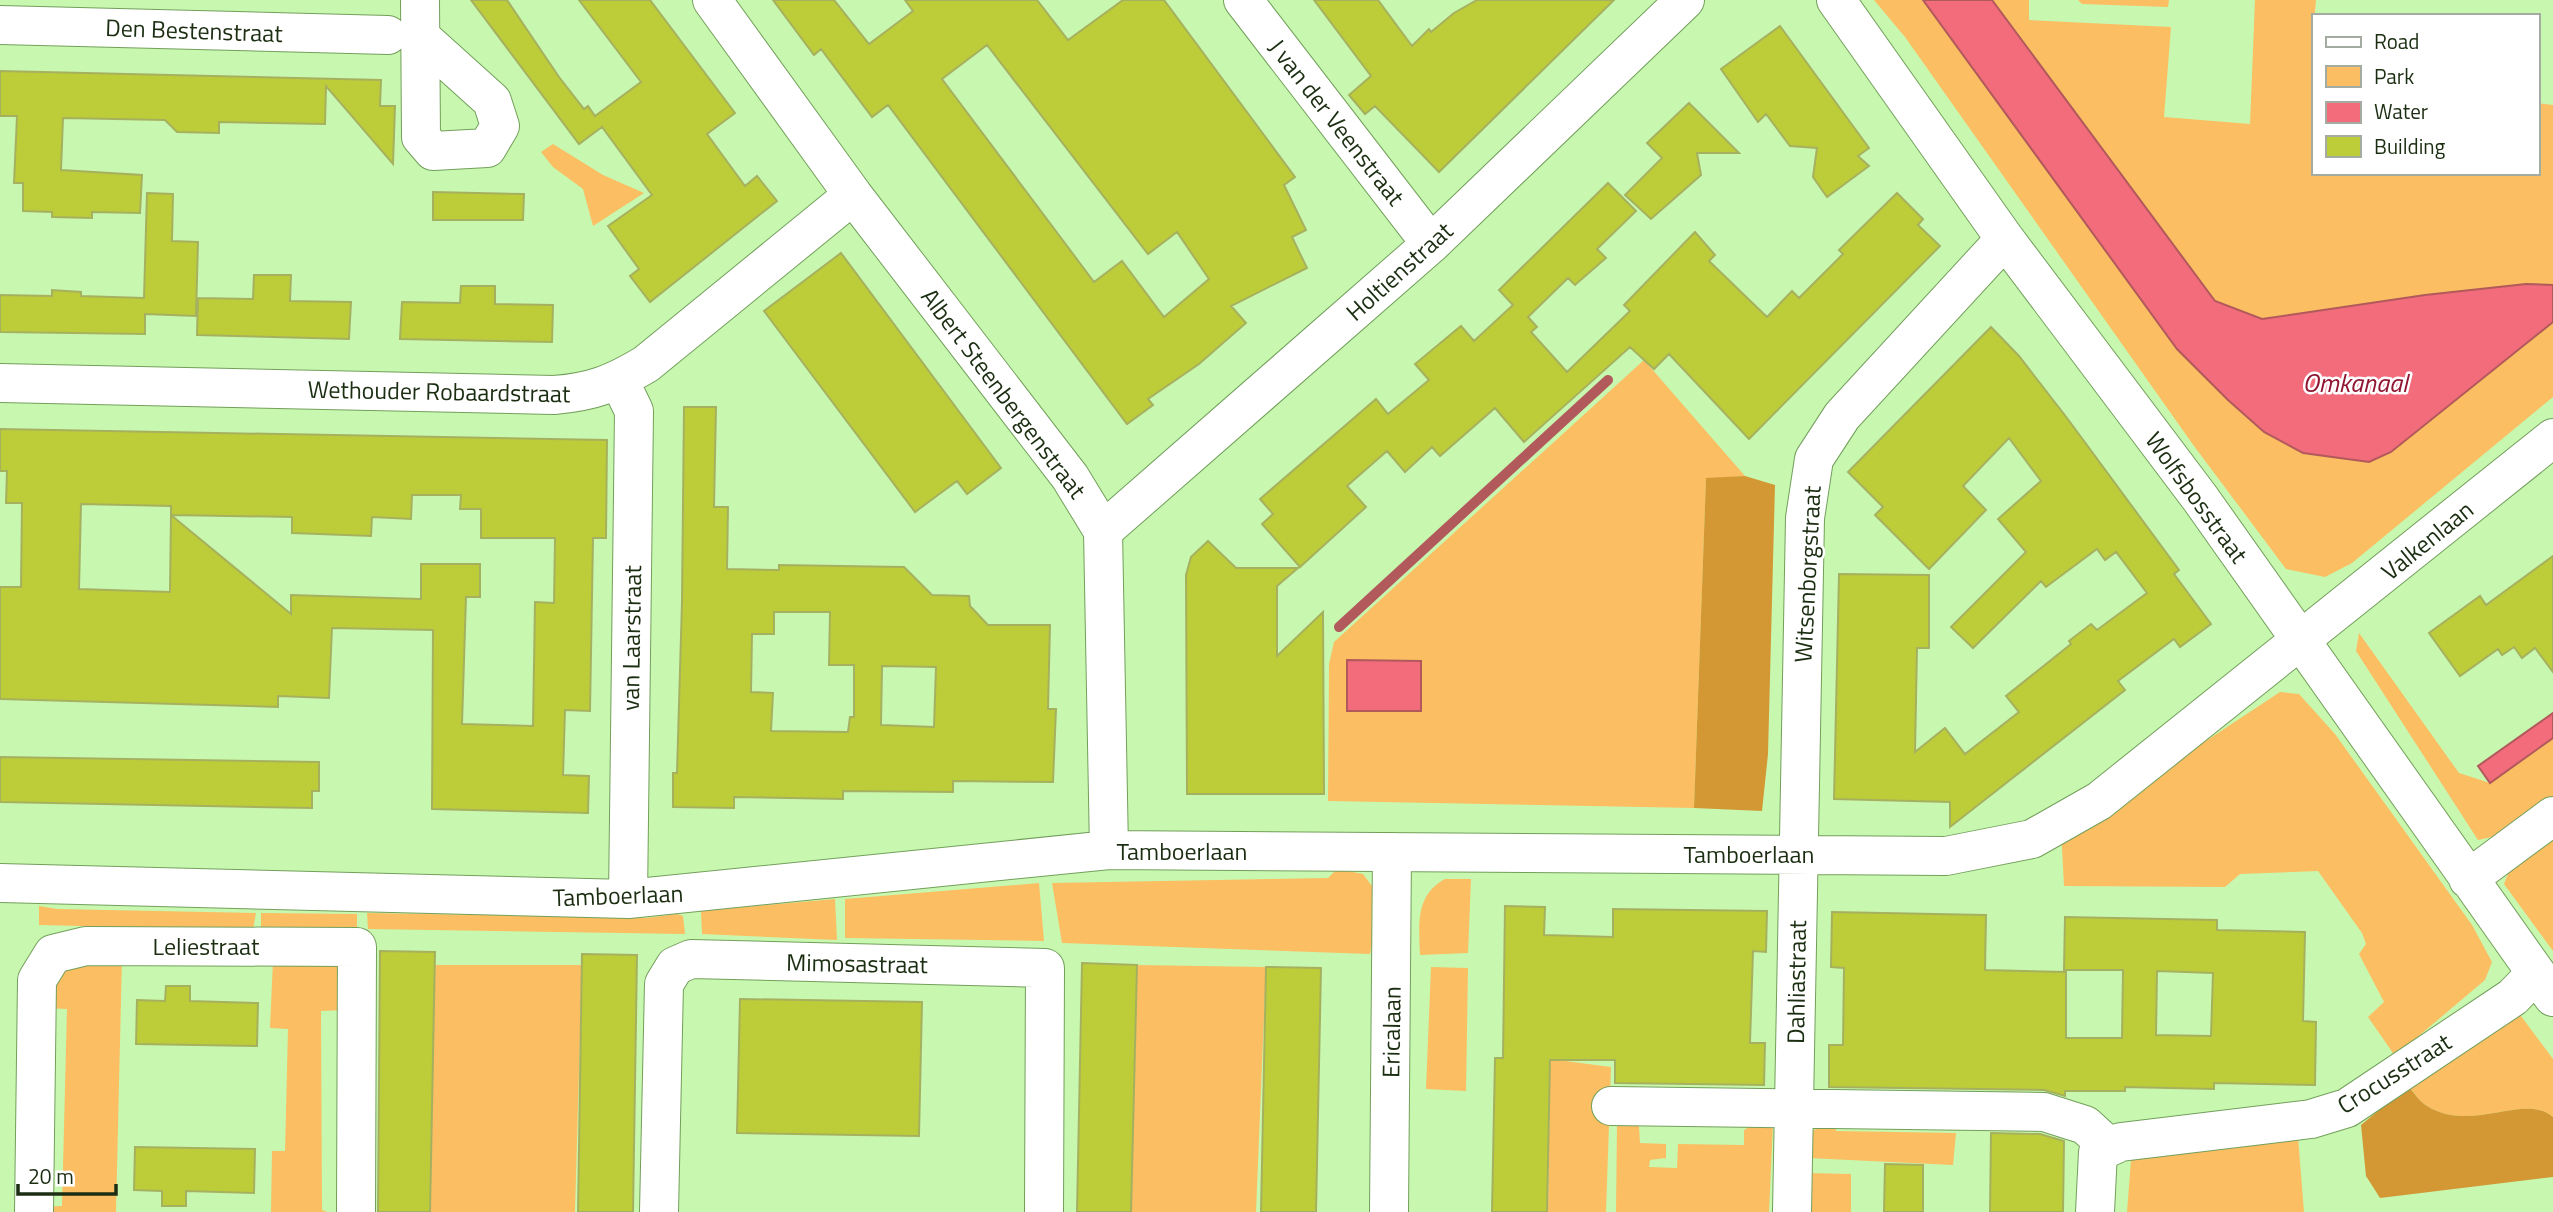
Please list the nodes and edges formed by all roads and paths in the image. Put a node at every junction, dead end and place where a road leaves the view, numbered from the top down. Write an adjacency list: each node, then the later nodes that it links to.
1 (712, 0): 8 (street, Albert Steenbergenstraat)
2 (1243, 0): 10 (street, J van der Veenstraat)
3 (1685, 0): 10 (street, Holtienstraat)
4 (1836, 0): 9 (street, Wolfsbosstraat)
5 (202, 15): 6 (street, Den Bestenstraat); 7 (street, Den Bestenstraat)
6 (10, 17)
7 (410, 24)
8 (853, 195): 11 (street, Wethouder Robaardstraat); 14 (street, Albert Steenbergenstraat)
9 (2005, 239): 15 (street, Wolfsbosstraat); 19 (street, Witsenborgstraat)
10 (1431, 244): 14 (street, Holtienstraat)
11 (619, 380): 12 (street, Wethouder Robaardstraat); 22 (street, van Laarstraat)
12 (0, 383)
13 (2553, 438): 15 (street, Valkenlaan)
14 (1103, 531): 17 (street)
15 (2300, 642): 19 (street, Tamboerlaan); 20 (street, Wolfsbosstraat)
16 (2553, 816): 20 (street)
17 (1109, 850): 18 (street, Tamboerlaan); 22 (street, Tamboerlaan)
18 (1392, 852): 19 (street, Tamboerlaan); 31 (street, Ericalaan)
19 (1798, 855): 25 (street, Dahliastraat)
20 (2468, 879): 23 (street, Wolfsbosstraat)
21 (0, 883): 22 (street, Tamboerlaan)
22 (628, 899)
23 (2545, 985): 26 (street, Crocusstraat)
24 (1611, 1106): 25 (street)
25 (1794, 1109): 26 (street); 32 (street, Dahliastraat)
26 (2109, 1147): 33 (street)
27 (34, 1212): 28 (street, Leliestraat)
28 (356, 1212)
29 (659, 1212): 30 (street, Mimosastraat)
30 (1044, 1212)
31 (1389, 1212)
32 (1792, 1212)
33 (2095, 1212)

